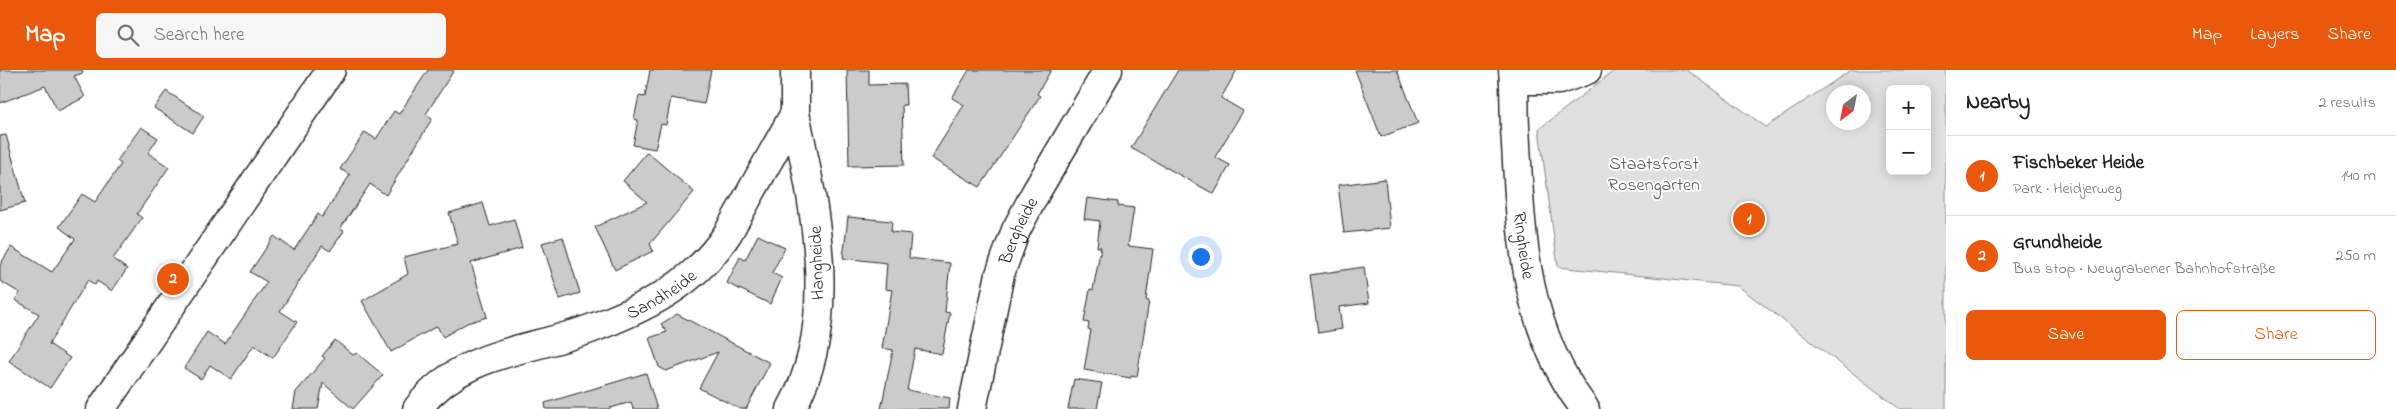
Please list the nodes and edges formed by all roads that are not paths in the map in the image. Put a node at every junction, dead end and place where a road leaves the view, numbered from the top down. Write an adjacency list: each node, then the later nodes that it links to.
1 (795, 70): 6 (street, Sandheide)
2 (1108, 70): 10 (street, Bergheide)
3 (1587, 70): 5 (street)
4 (324, 72): 7 (street)
5 (1514, 75): 11 (street, Ringheide)
6 (795, 113): 8 (street, Sandheide); 9 (street, Hangheide)
7 (101, 409)
8 (417, 409)
9 (791, 409)
10 (972, 409)
11 (1585, 409)

